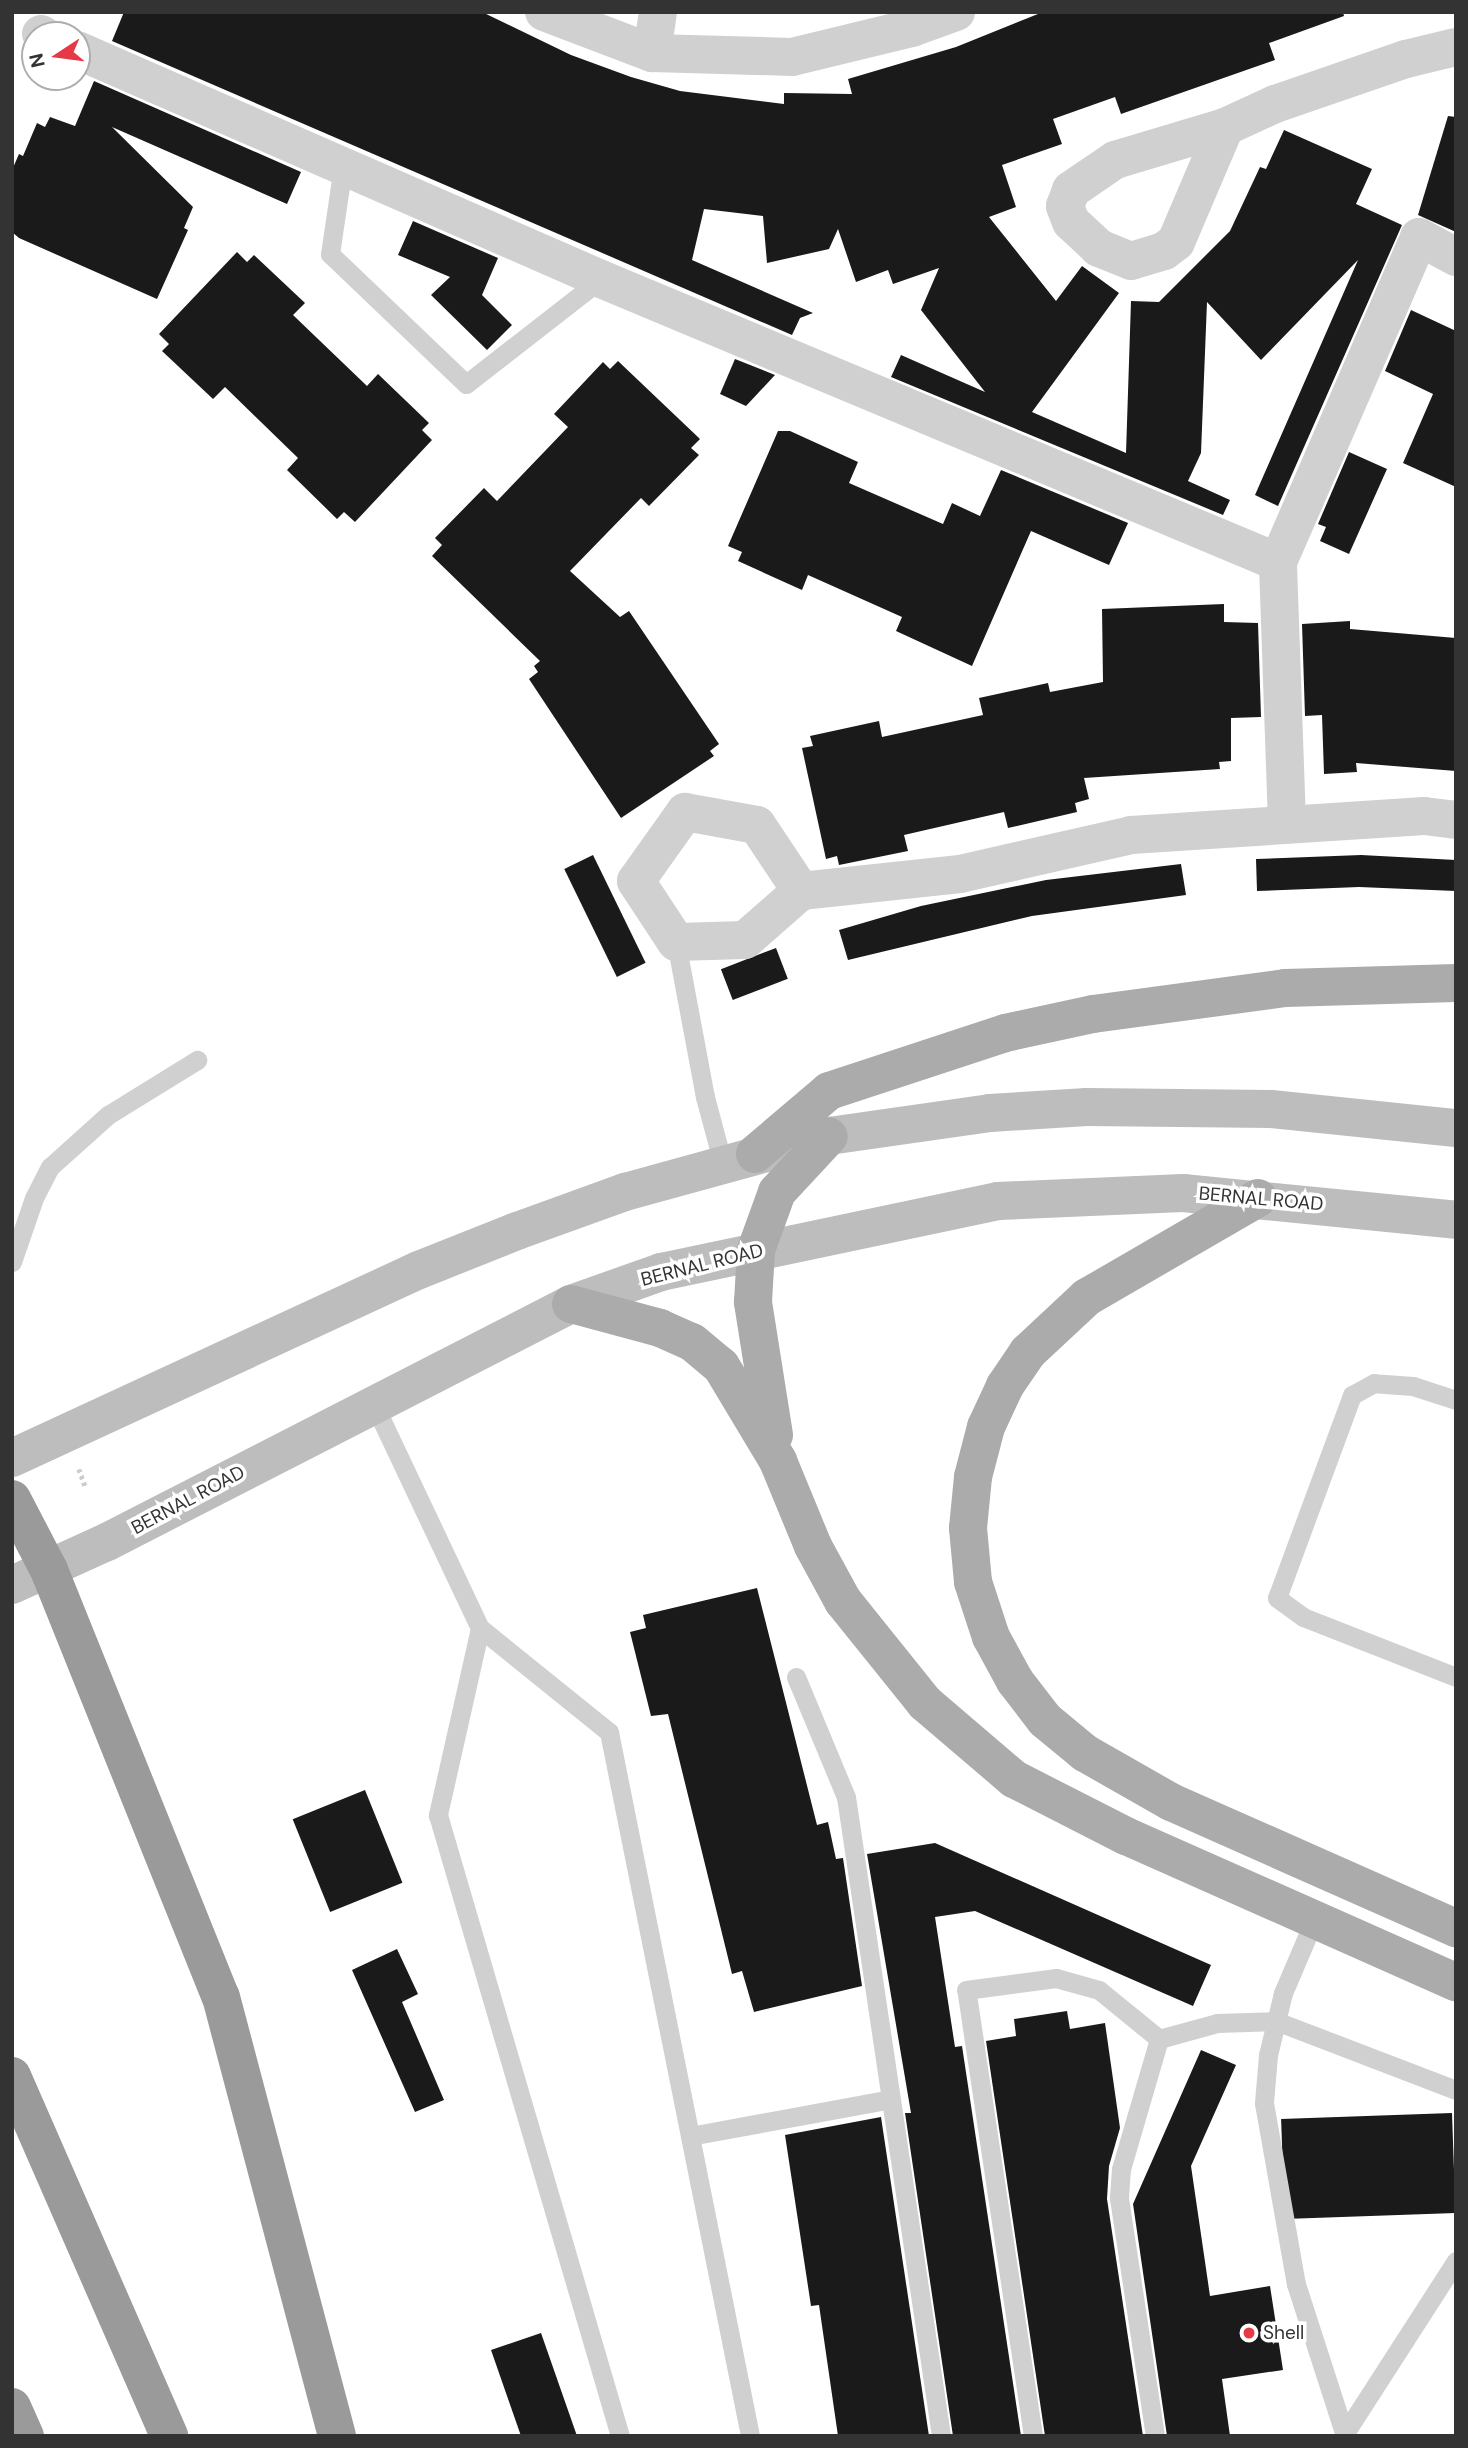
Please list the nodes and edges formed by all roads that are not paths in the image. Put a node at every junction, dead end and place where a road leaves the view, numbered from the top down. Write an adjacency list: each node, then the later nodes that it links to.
1 (544, 12): 5 (street)
2 (658, 12): 5 (street)
3 (956, 12): 5 (street)
4 (1456, 47): 7 (street)
5 (652, 53)
6 (91, 56): 8 (street)
7 (1225, 127)
8 (344, 166): 10 (street); 10 (lane)
9 (1456, 257): 11 (street)
10 (601, 279): 11 (street)
11 (1278, 562): 13 (street)
12 (1456, 820): 13 (street)
13 (1287, 823): 14 (street)
14 (801, 891): 15 (street); 15 (street)
15 (676, 942): 20 (lane)
16 (1456, 983): 20 (main road)
17 (197, 1060): 24 (lane)
18 (1456, 1128): 19 (main road)
19 (829, 1136): 20 (main road); 23 (main road)
20 (739, 1159): 28 (main road)
21 (1258, 1198): 22 (main road, BERNAL ROAD); 23 (main road, BERNAL ROAD); 37 (main road)
22 (1456, 1220)
23 (756, 1250): 25 (main road, BERNAL ROAD); 29 (main road)
24 (12, 1262)
25 (571, 1304): 27 (main road, BERNAL ROAD); 29 (main road)
26 (1456, 1400): 35 (lane)
27 (373, 1402): 31 (main road, BERNAL ROAD); 33 (lane)
28 (12, 1458)
29 (778, 1461): 36 (main road)
30 (12, 1499): 31 (highway)
31 (49, 1570): 32 (main road, BERNAL ROAD); 50 (highway)
32 (12, 1586)
33 (480, 1628): 44 (lane); 51 (lane)
34 (796, 1677): 43 (lane)
35 (1456, 1677)
36 (1315, 1918): 38 (main road); 39 (lane)
37 (1456, 1928)
38 (1456, 1982)
39 (1276, 2021): 40 (lane); 42 (lane); 47 (lane)
40 (1159, 2039): 54 (lane); 55 (lane)
41 (12, 2076): 49 (highway)
42 (1456, 2090)
43 (891, 2099): 44 (lane); 53 (lane)
44 (690, 2136): 52 (lane)
45 (1456, 2261): 47 (lane)
46 (12, 2407): 48 (highway)
47 (1345, 2435)
48 (24, 2436)
49 (169, 2436)
50 (337, 2436)
51 (620, 2436)
52 (750, 2436)
53 (941, 2436)
54 (1033, 2436)
55 (1155, 2436)

